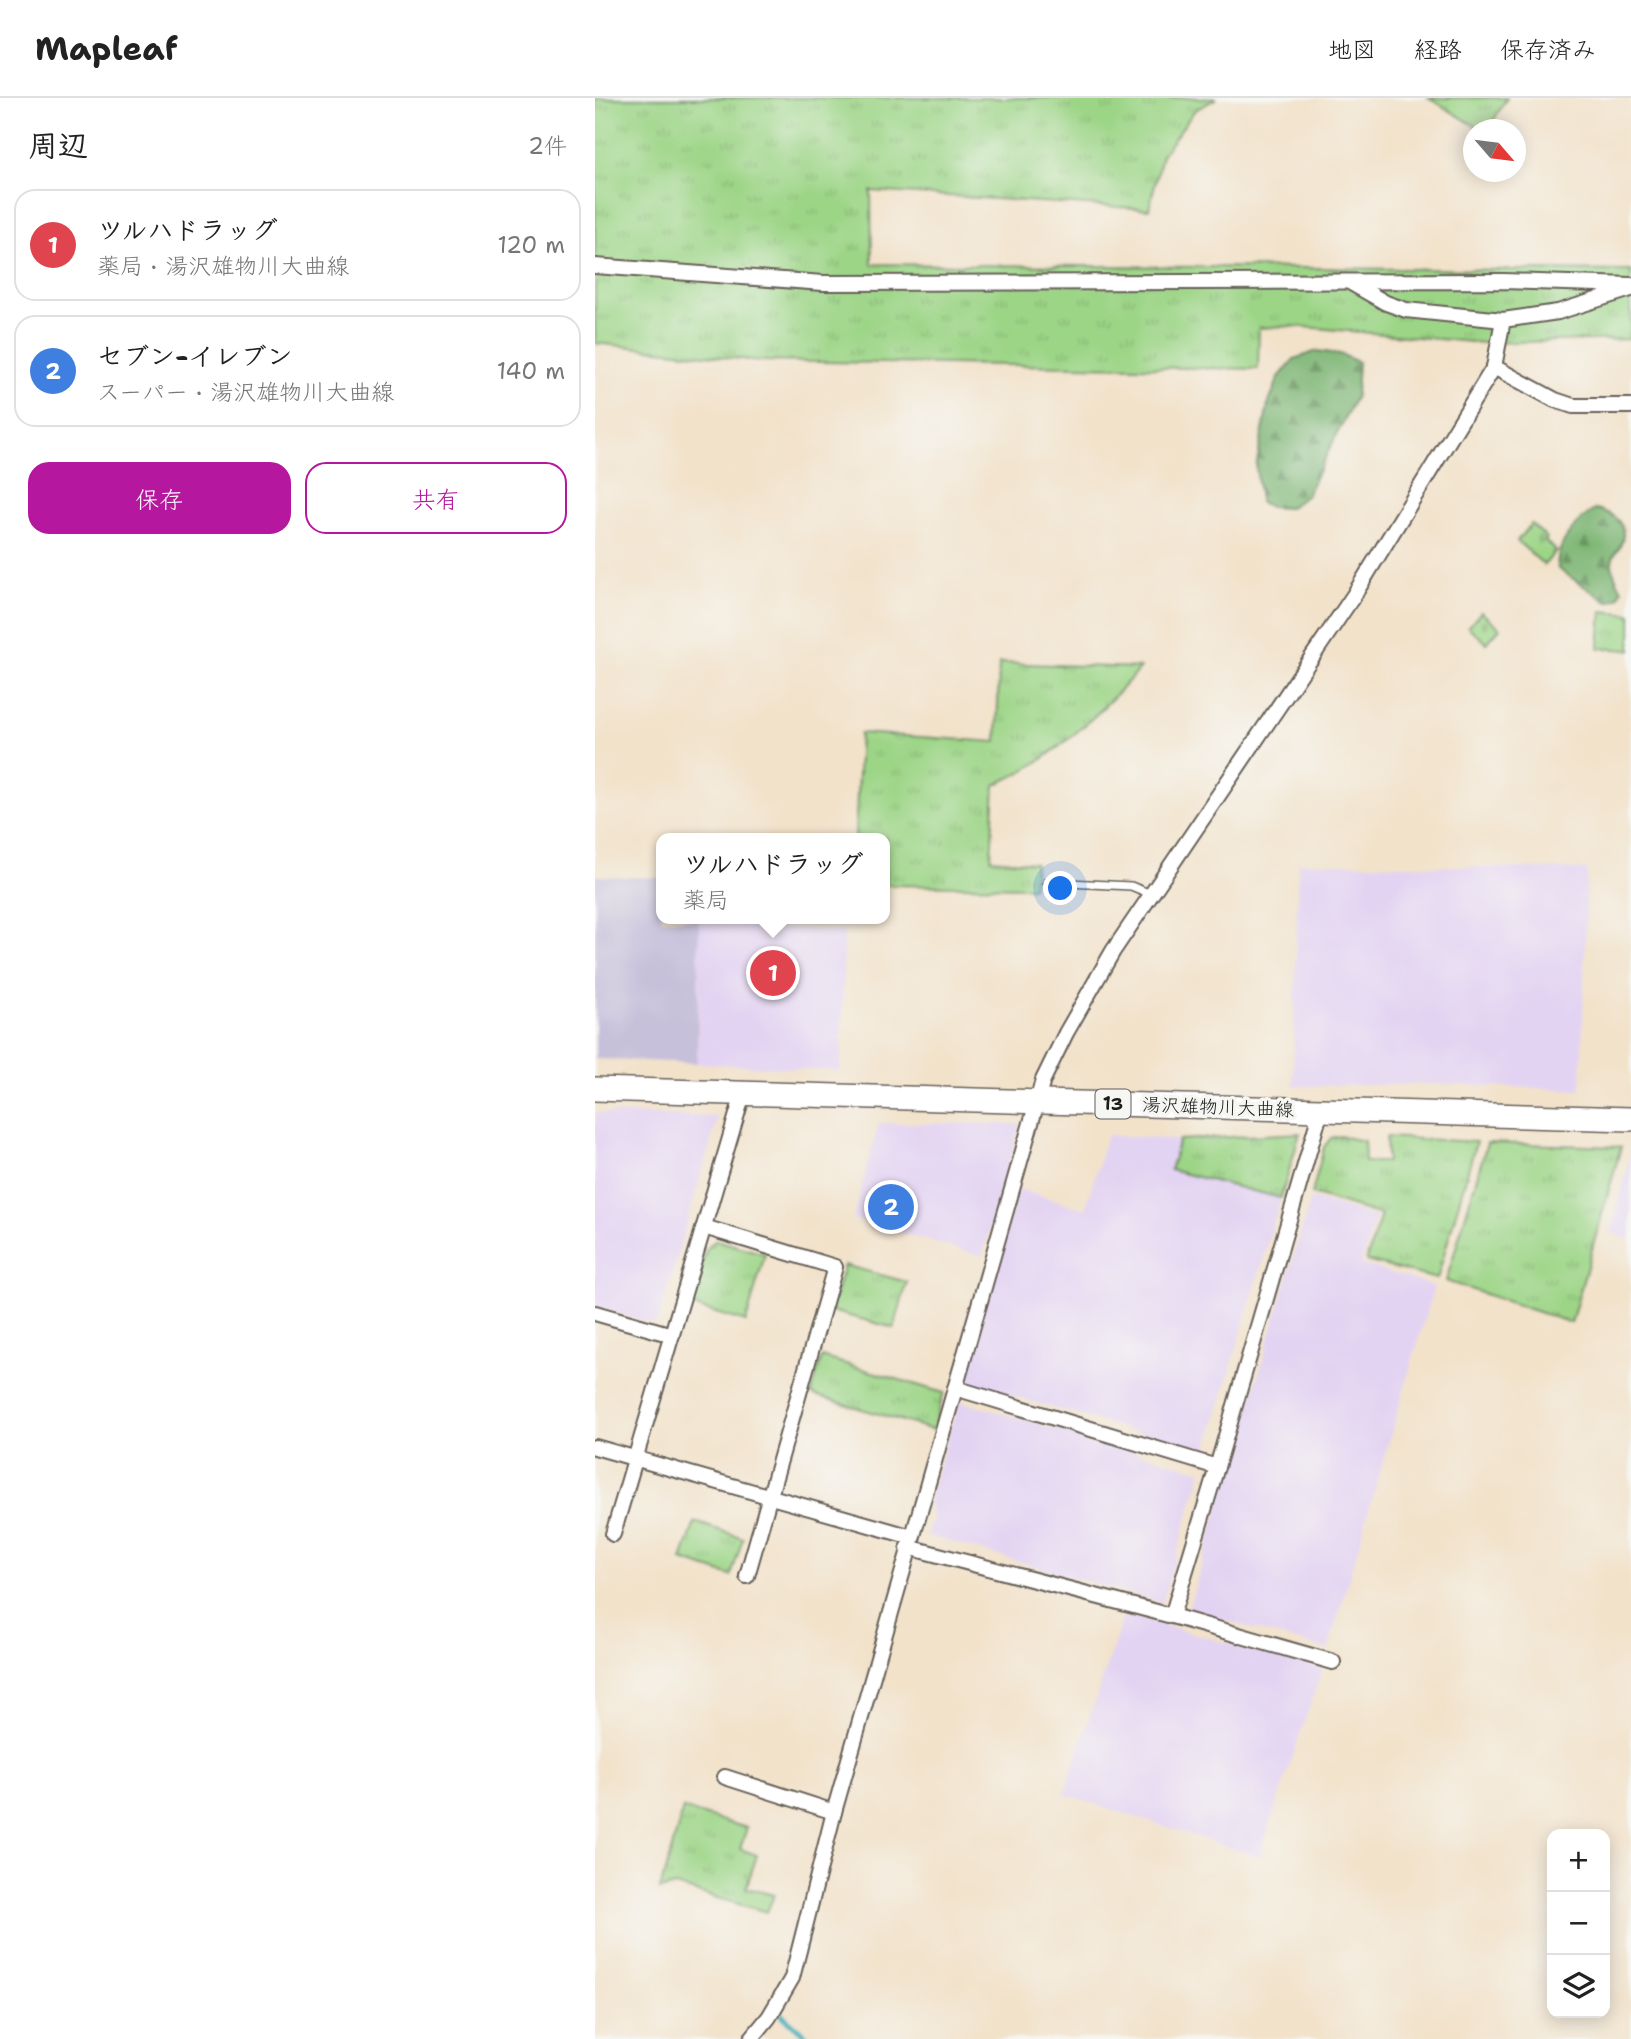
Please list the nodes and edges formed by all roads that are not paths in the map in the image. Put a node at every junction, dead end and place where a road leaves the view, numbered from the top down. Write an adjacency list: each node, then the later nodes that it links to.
1 (595, 266): 2 (street)
2 (1348, 282): 3 (street); 4 (street)
3 (1631, 287): 4 (street)
4 (1503, 320): 5 (street)
5 (1494, 367): 6 (street); 8 (street)
6 (1631, 406)
7 (1047, 882): 8 (lane)
8 (1151, 894): 11 (street)
9 (595, 1089): 10 (main road, 湯沢雄物川大曲線 / 13)
10 (743, 1094): 11 (main road, 湯沢雄物川大曲線 / 13); 14 (street)
11 (1037, 1102): 12 (main road, 湯沢雄物川大曲線 / 13); 17 (street)
12 (1321, 1110): 13 (main road, 湯沢雄物川大曲線 / 13); 20 (street)
13 (1631, 1119)
14 (704, 1227): 16 (street); 21 (street)
15 (595, 1313): 16 (street)
16 (672, 1335): 19 (street)
17 (954, 1388): 20 (street); 23 (street)
18 (595, 1447): 19 (street)
19 (636, 1458): 21 (street); 22 (street)
20 (1217, 1467): 25 (street)
21 (770, 1496): 23 (street); 24 (street)
22 (613, 1534)
23 (910, 1542): 25 (street); 28 (street)
24 (747, 1576)
25 (1172, 1616): 26 (street)
26 (1333, 1662)
27 (725, 1777): 28 (street)
28 (834, 1812): 29 (street)
29 (751, 2039)

